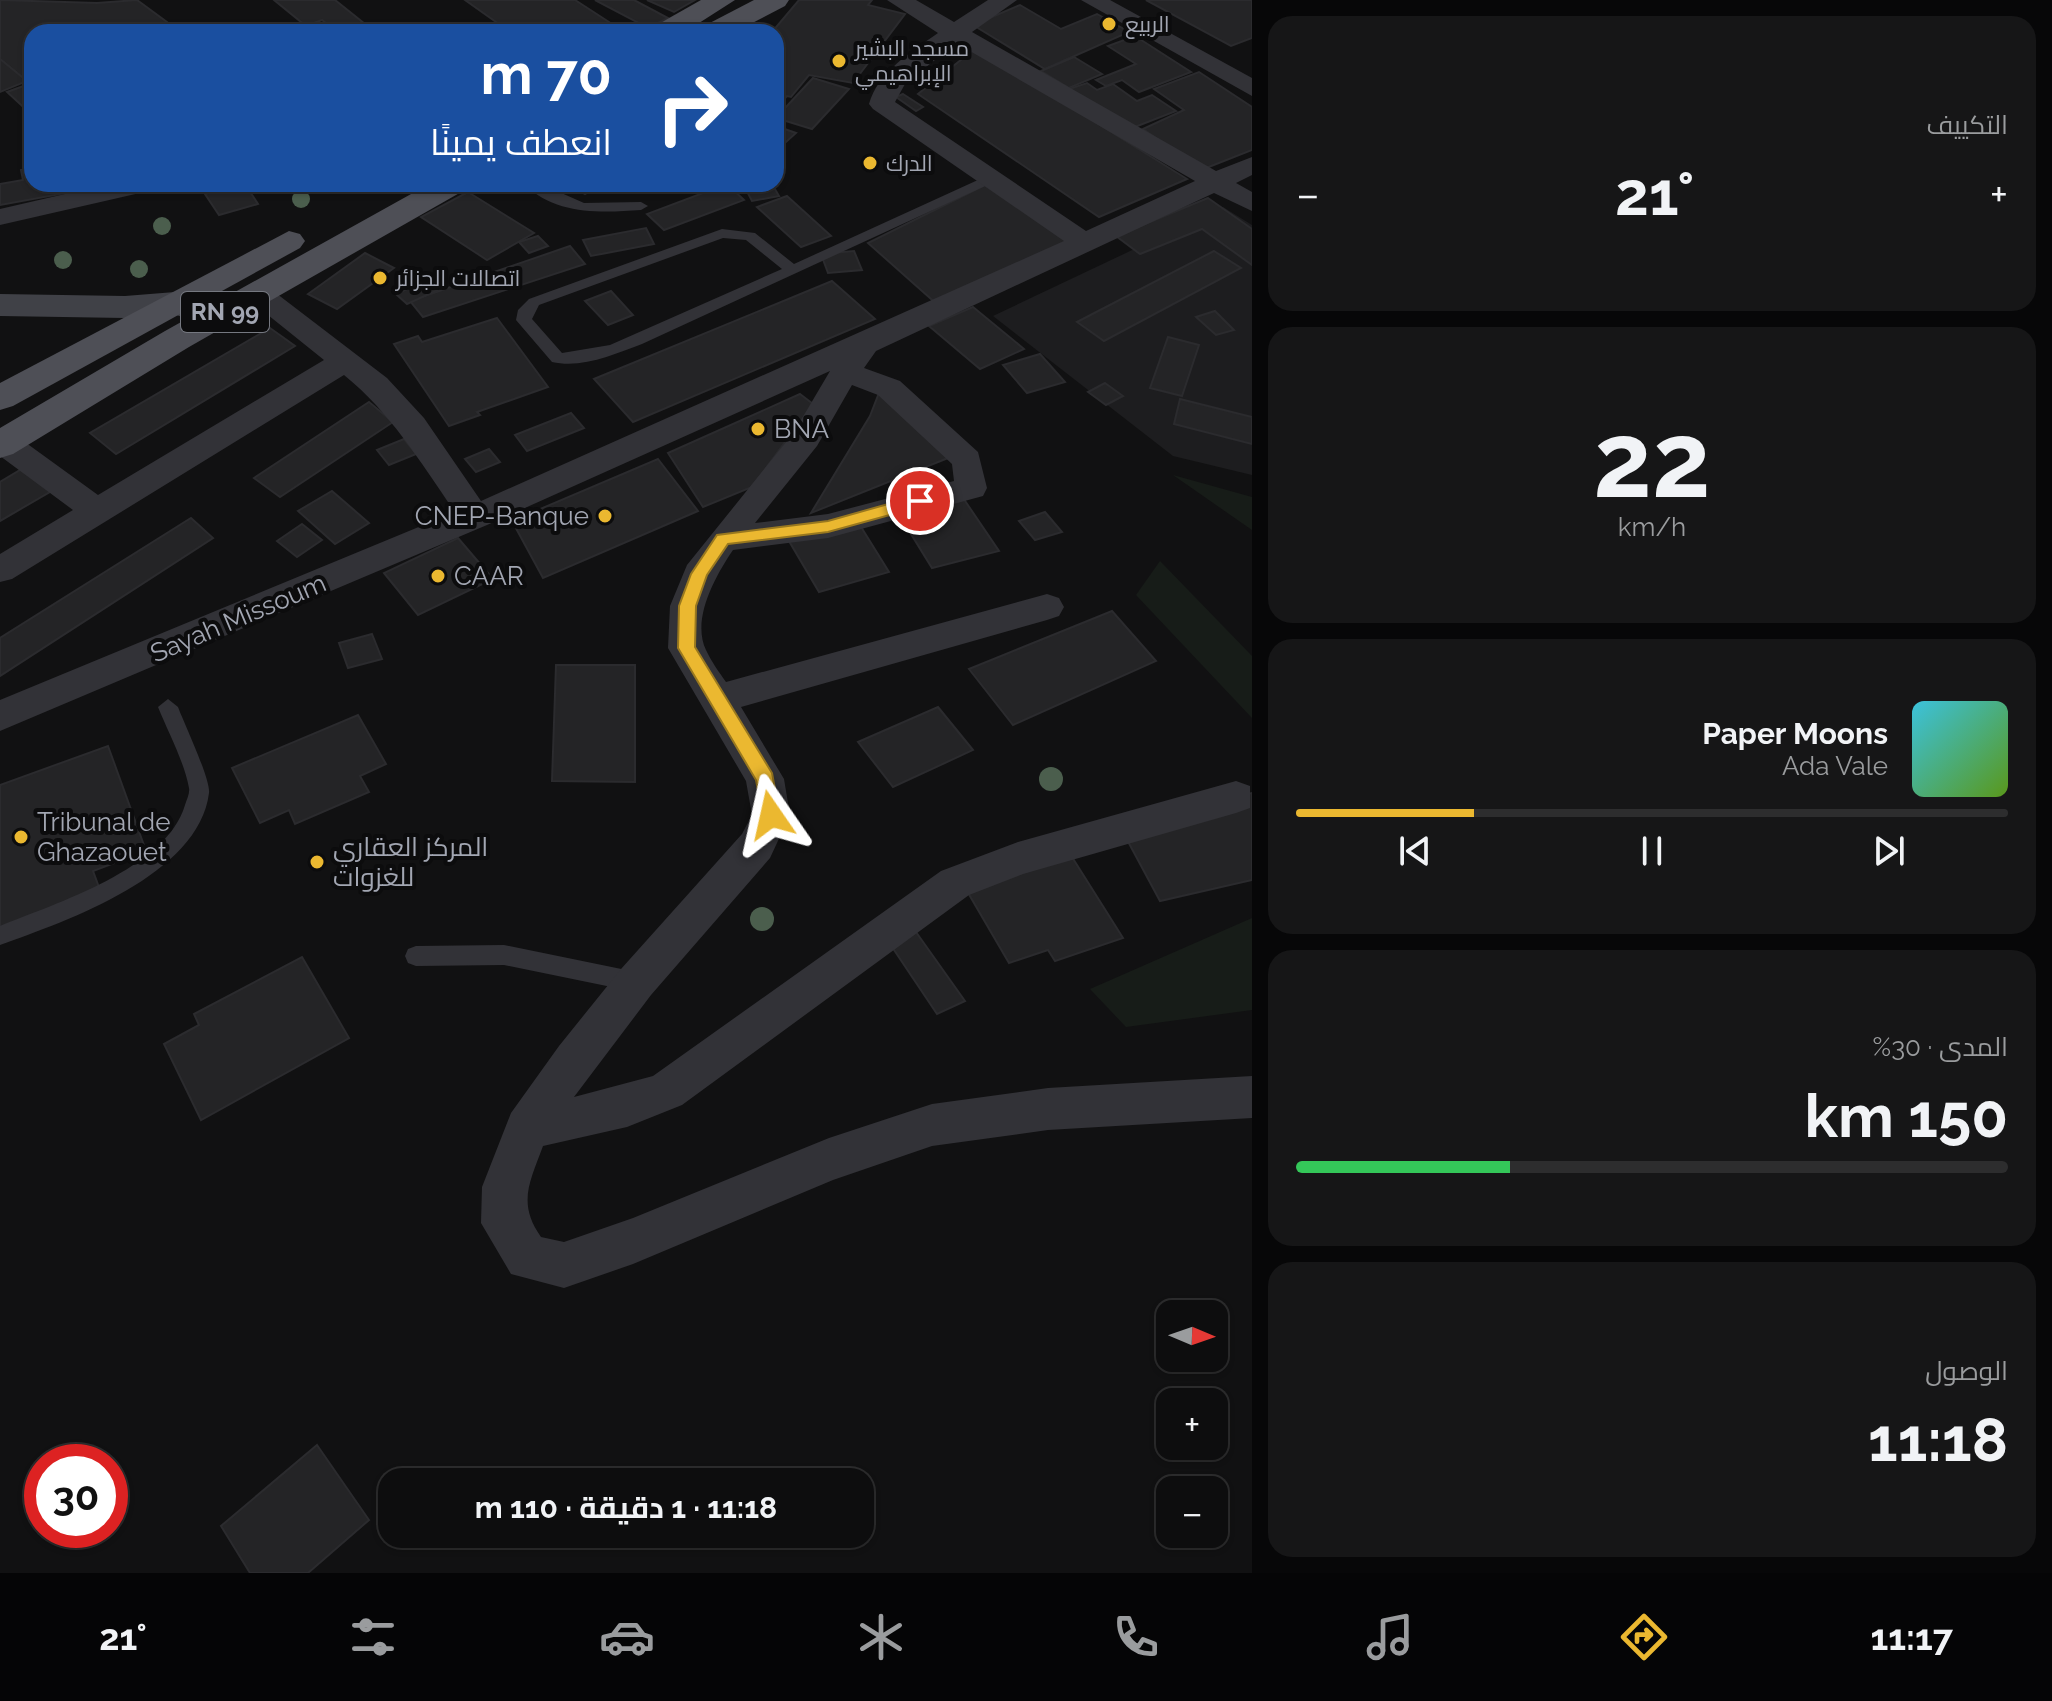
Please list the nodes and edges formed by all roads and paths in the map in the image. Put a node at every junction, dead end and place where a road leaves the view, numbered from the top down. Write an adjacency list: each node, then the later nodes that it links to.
1 (721, 0): 6 (main road)
2 (775, 0): 7 (main road)
3 (899, 0): 8 (street)
4 (1005, 0): 8 (street)
5 (1093, 0): 10 (street)
6 (679, 24)
7 (729, 24)
8 (952, 33): 13 (street); 14 (street)
9 (1252, 56): 10 (street)
10 (1221, 71): 11 (street)
11 (1252, 88)
12 (1252, 165): 14 (street, Sayah Missoum)
13 (991, 178): 22 (street); 23 (lane)
14 (1218, 182): 19 (street); 22 (street, Sayah Missoum)
15 (108, 192): 21 (street)
16 (377, 192): 25 (main road, RN 99)
17 (438, 192): 24 (main road, RN 99)
18 (544, 192): 20 (lane)
19 (1252, 203)
20 (641, 206)
21 (0, 217)
22 (1084, 242): 30 (street, Sayah Missoum)
23 (792, 270): 23 (lane)
24 (258, 293): 28 (main road, RN 99); 31 (street)
25 (175, 303): 27 (main road); 28 (main road)
26 (0, 305): 27 (main road)
27 (133, 316): 29 (main road); 32 (main road)
28 (218, 317): 29 (main road, RN 99)
29 (177, 339): 33 (main road, RN 99)
30 (855, 358): 35 (street, Sayah Missoum); 36 (street); 36 (street)
31 (345, 361): 34 (street); 35 (street)
32 (0, 398)
33 (1, 443): 34 (street)
34 (97, 511): 37 (street)
35 (475, 517): 41 (street, Sayah Missoum)
36 (723, 539): 39 (street)
37 (0, 570)
38 (1047, 607): 39 (street)
39 (717, 699): 45 (street)
40 (168, 707): 43 (lane)
41 (0, 716)
42 (1236, 797): 47 (street)
43 (0, 936)
44 (416, 956): 45 (lane)
45 (636, 982): 47 (street)
46 (1252, 1097): 47 (street)
47 (527, 1128)

